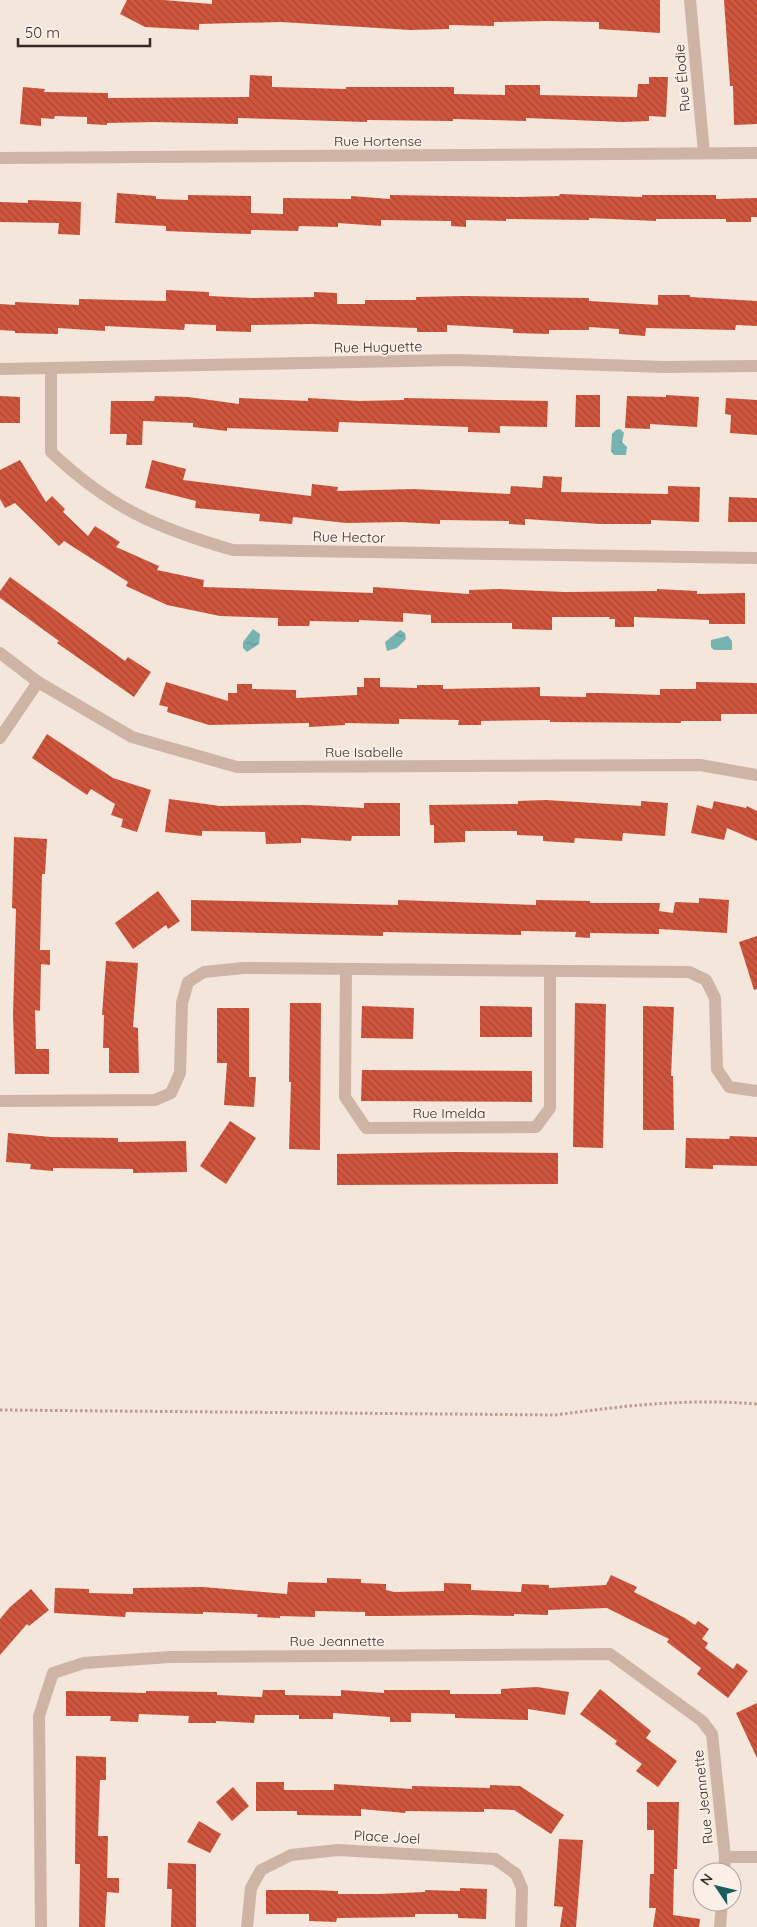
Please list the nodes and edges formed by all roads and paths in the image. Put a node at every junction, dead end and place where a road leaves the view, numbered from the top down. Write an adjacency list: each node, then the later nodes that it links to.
1 (690, 0): 3 (street, Rue Élodie)
2 (757, 153): 3 (street, Rue Hortense)
3 (704, 154): 4 (street, Rue Hortense)
4 (0, 158)
5 (757, 366): 7 (street, Rue Huguette)
6 (0, 369): 7 (street, Rue Huguette)
7 (51, 369): 8 (street, Rue Hector)
8 (757, 558)
9 (0, 653): 10 (street, Rue Isabelle)
10 (38, 682): 11 (street); 12 (street, Rue Isabelle)
11 (0, 738)
12 (757, 775)
13 (346, 970): 14 (street); 14 (street, Rue Imelda); 16 (street)
14 (550, 972): 15 (street)
15 (757, 1091)
16 (0, 1101)
17 (757, 1404): 18 (path)
18 (0, 1410)
19 (725, 1857): 20 (street); 21 (street, Rue Jeannette); 23 (street, Rue Jeannette)
20 (757, 1857)
21 (725, 1862)
22 (721, 1912): 26 (street)
23 (41, 1927)
24 (247, 1927): 25 (street, Place Joel)
25 (521, 1927)
26 (720, 1927)

